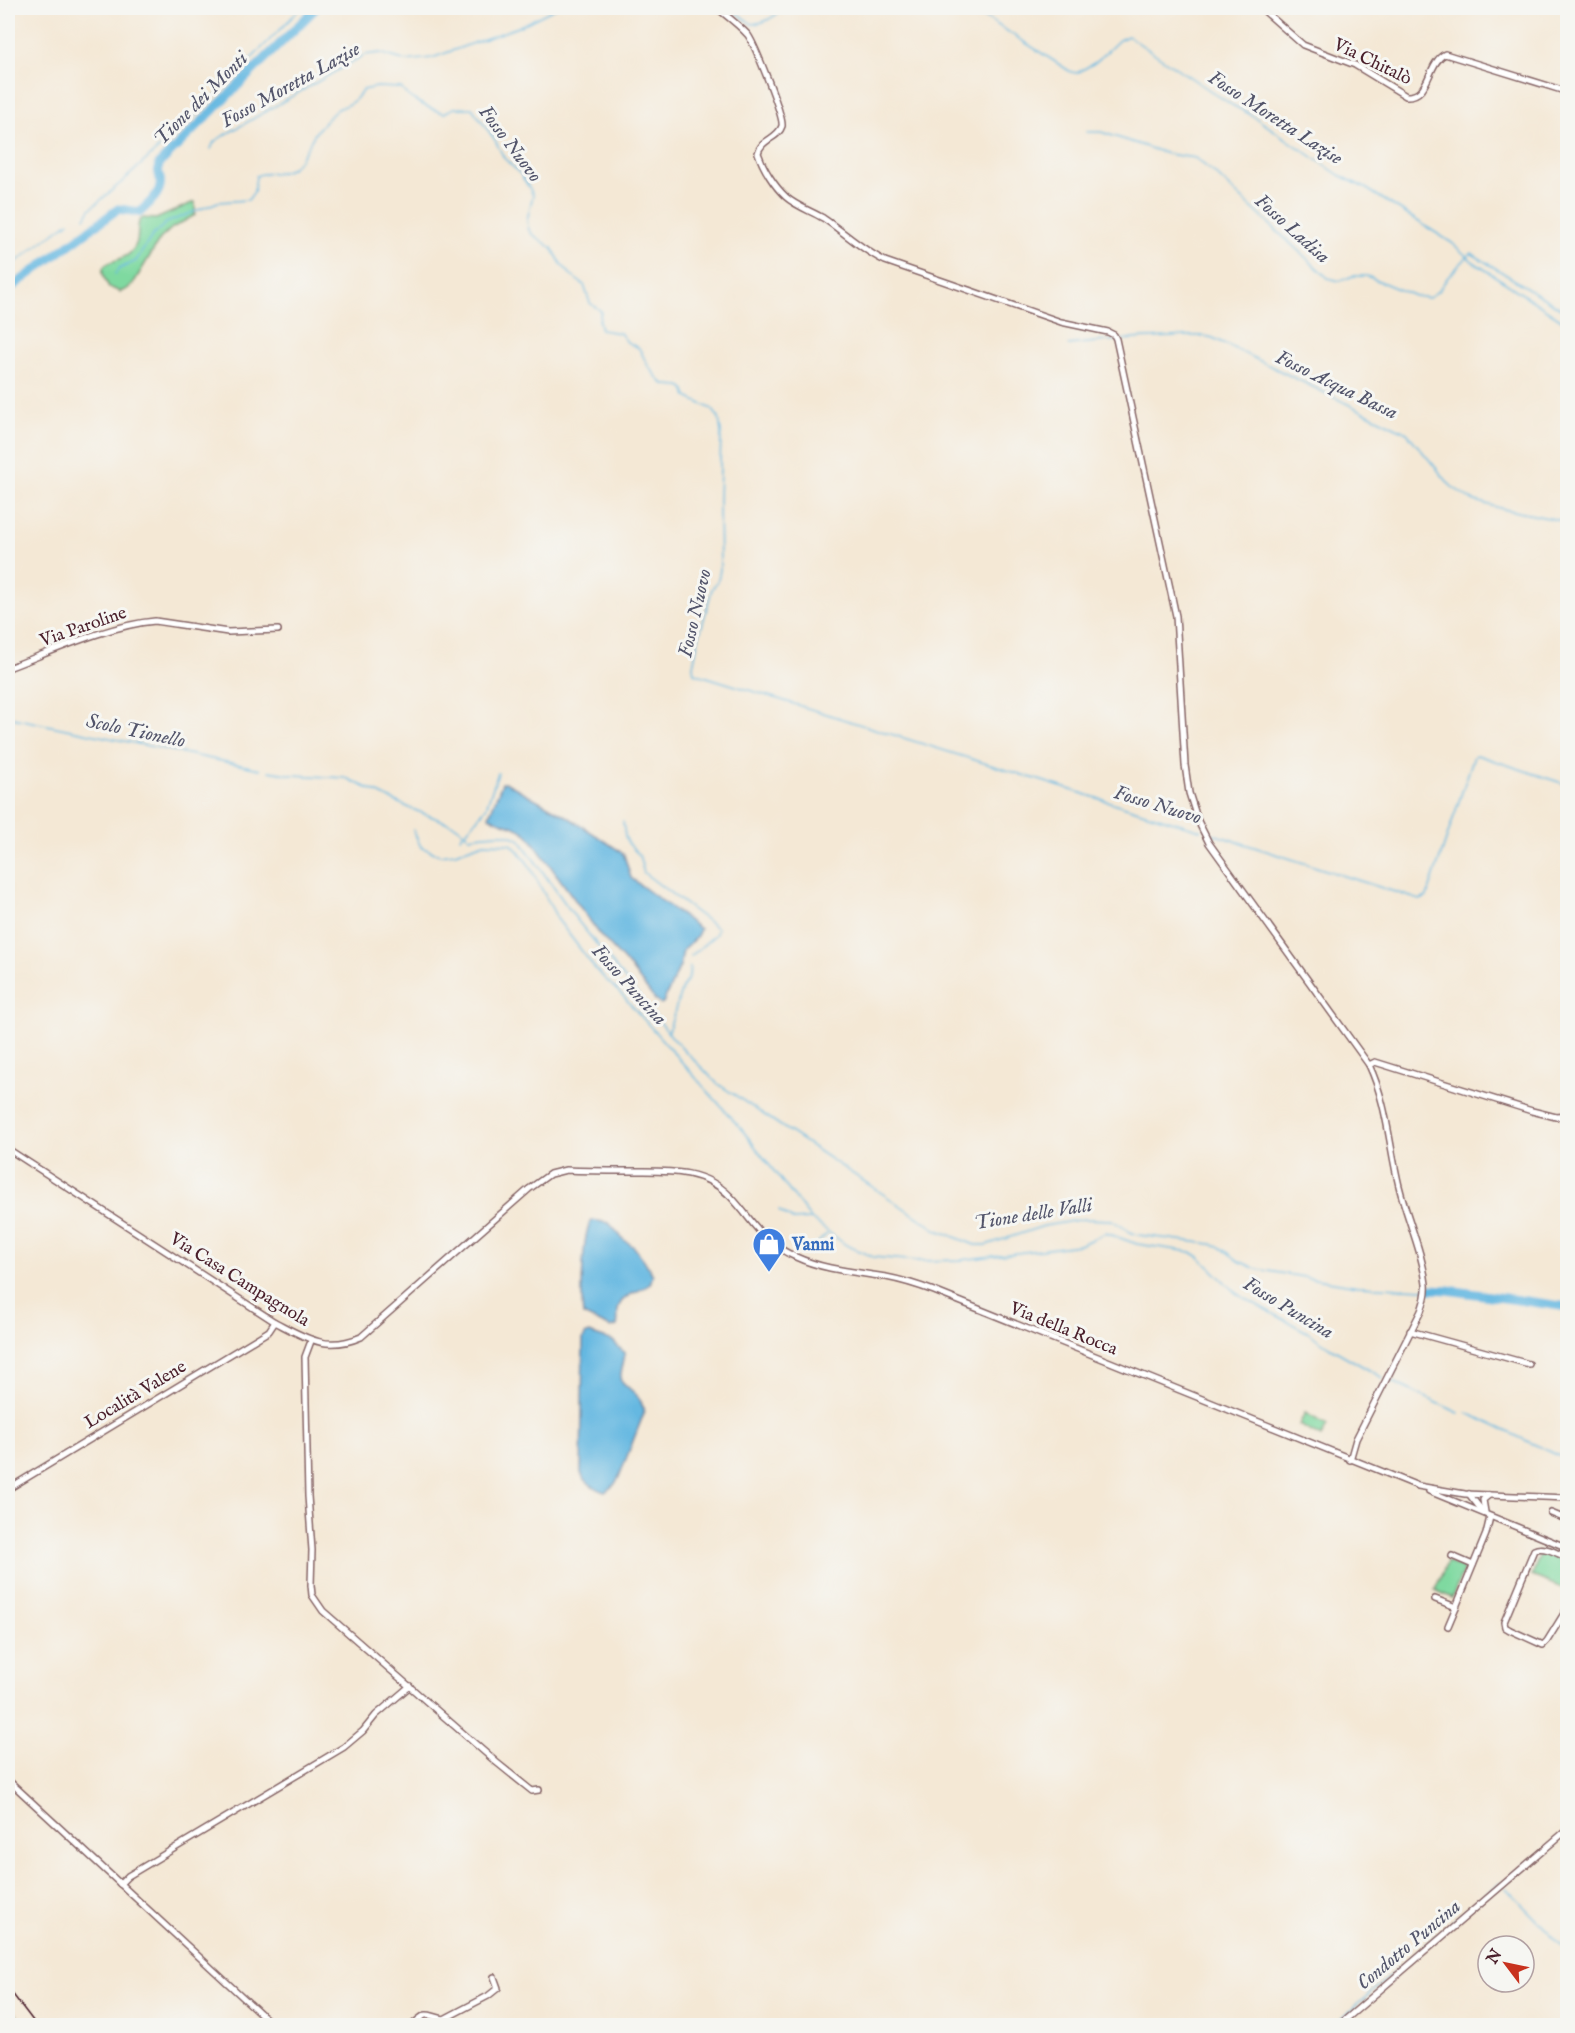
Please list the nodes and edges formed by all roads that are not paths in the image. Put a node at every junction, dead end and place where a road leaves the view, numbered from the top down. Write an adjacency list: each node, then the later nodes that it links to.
1 (717, 8): 6 (street)
2 (1261, 8): 3 (street, Via Chitalò)
3 (1568, 92)
4 (278, 630): 5 (street, Via Paroline)
5 (8, 668)
6 (1369, 1065): 7 (street); 11 (street)
7 (1568, 1116)
8 (8, 1149): 10 (street, Via Casa Campagnola)
9 (566, 1170): 12 (street, Via Casa Campagnola); 14 (street, Via della Rocca)
10 (275, 1322): 12 (street, Via Casa Campagnola); 15 (street, Località Valene)
11 (1410, 1330): 13 (street); 14 (street)
12 (310, 1341): 34 (street)
13 (1529, 1364)
14 (1350, 1460): 16 (street, Via della Rocca)
15 (8, 1489)
16 (1425, 1489): 17 (street, Via della Rocca); 20 (street)
17 (1467, 1494): 18 (street, Via della Rocca); 20 (street); 22 (street)
18 (1490, 1495): 19 (street, Via della Rocca); 22 (street)
19 (1568, 1498)
20 (1471, 1509): 22 (street)
21 (1551, 1513): 24 (street)
22 (1489, 1516): 23 (street); 25 (street)
23 (1497, 1520): 25 (street); 26 (street)
24 (1568, 1520)
25 (1486, 1534): 29 (street)
26 (1566, 1547): 28 (street)
27 (1452, 1556): 29 (street)
28 (1565, 1557): 32 (street)
29 (1473, 1564): 31 (street)
30 (1435, 1599): 31 (street)
31 (1456, 1607): 33 (street)
32 (1568, 1607)
33 (1448, 1626)
34 (410, 1686): 36 (street); 38 (street)
35 (8, 1780): 38 (street)
36 (539, 1790)
37 (1568, 1829): 42 (street)
38 (120, 1884): 40 (street)
39 (494, 1977): 41 (street)
40 (274, 2025)
41 (411, 2025)
42 (1338, 2025)

